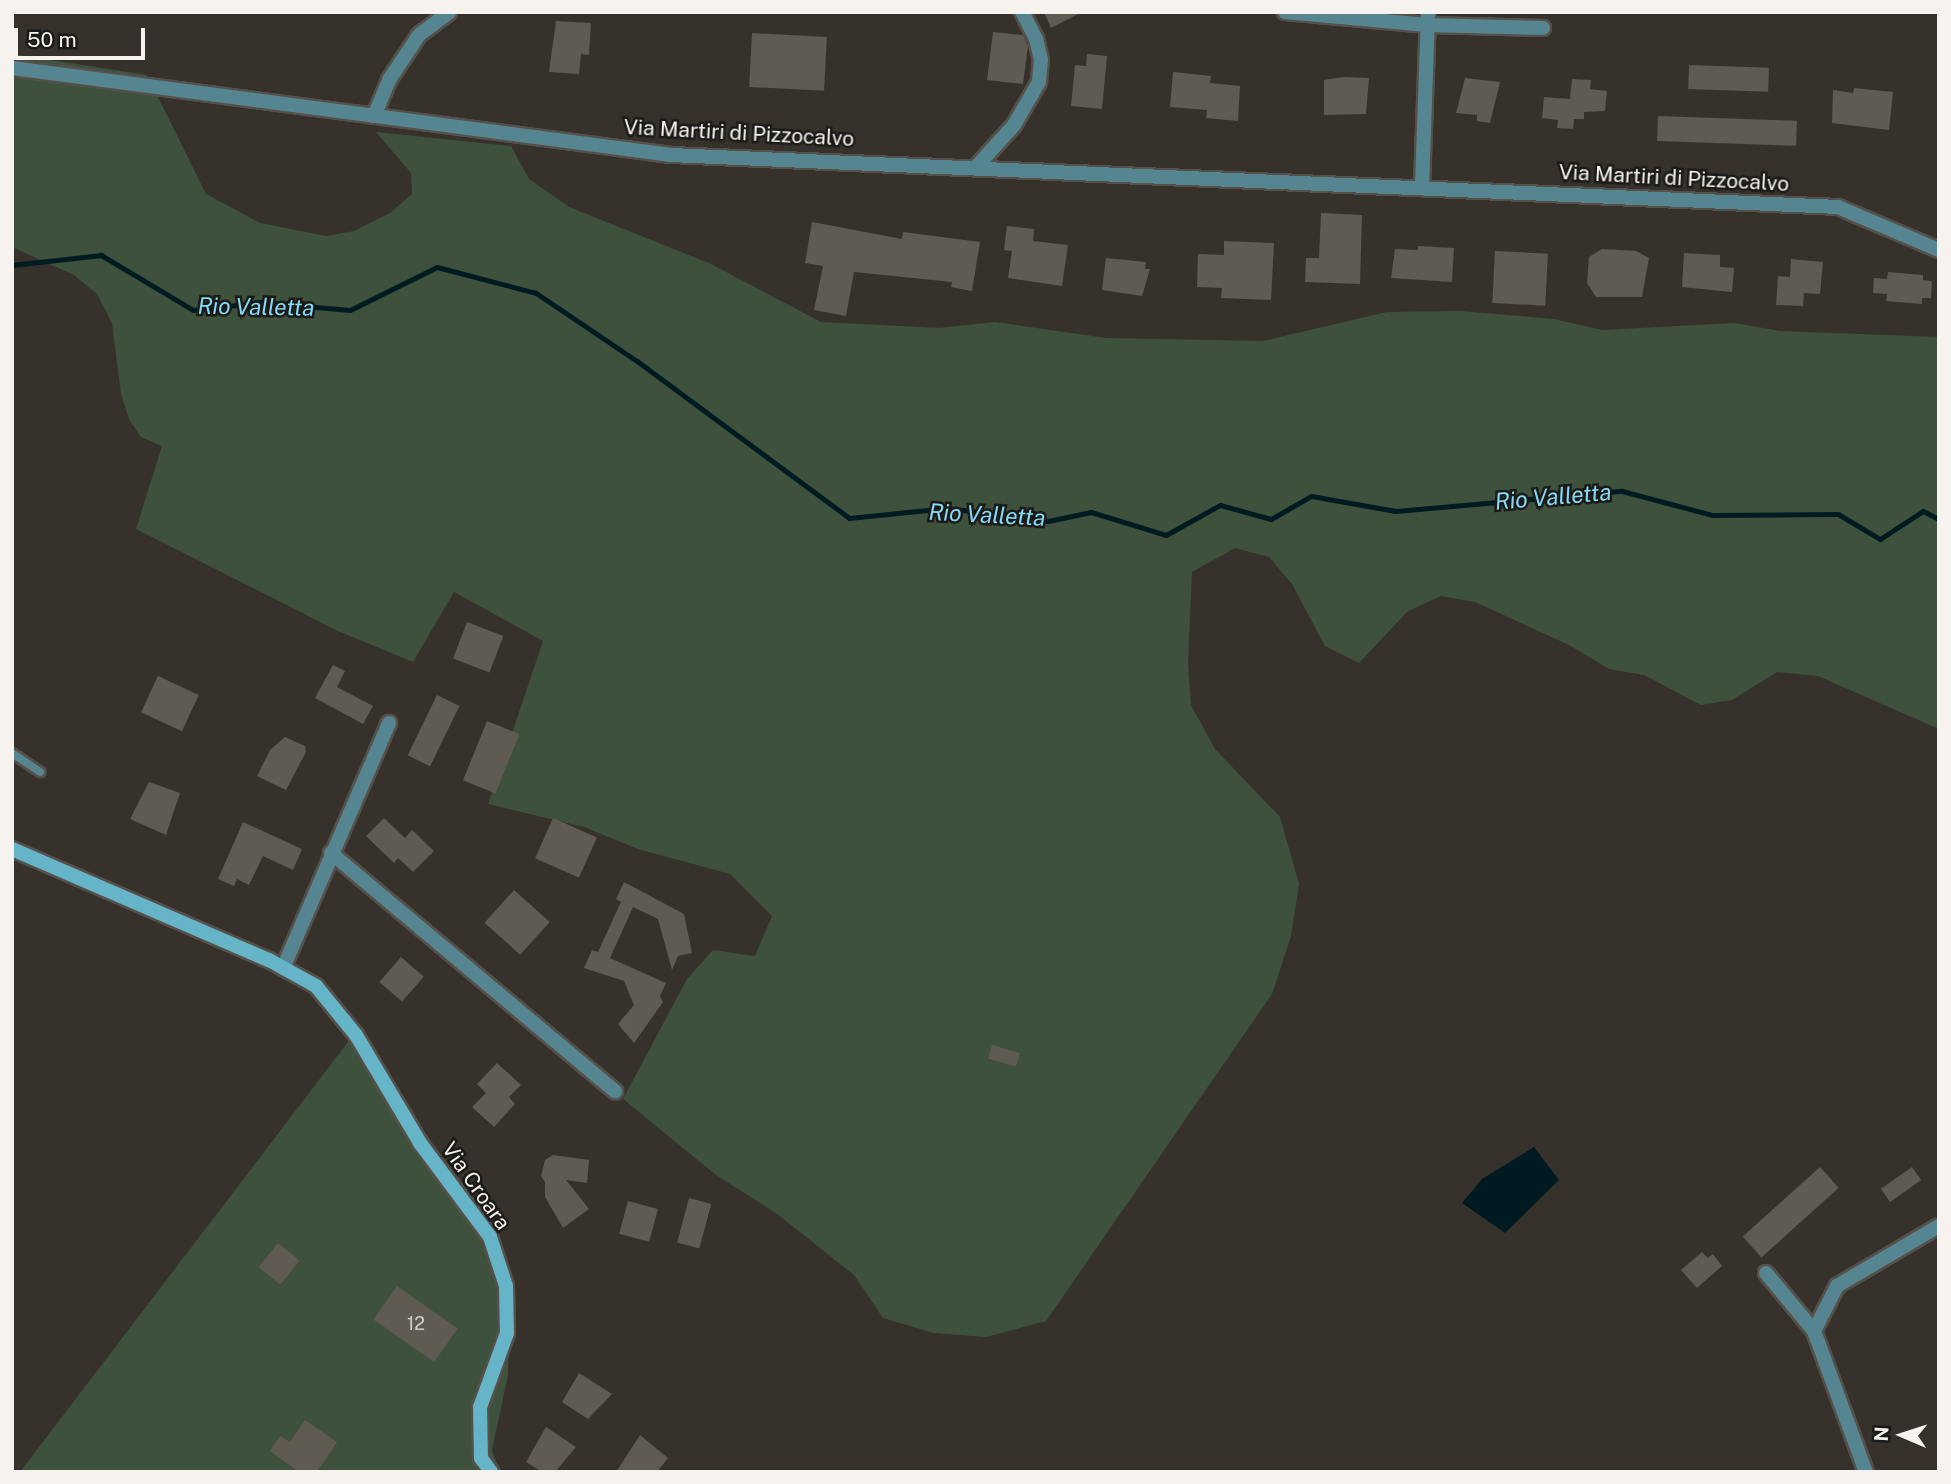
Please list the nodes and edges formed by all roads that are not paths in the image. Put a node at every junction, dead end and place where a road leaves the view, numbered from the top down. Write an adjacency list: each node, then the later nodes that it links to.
1 (449, 12): 7 (street)
2 (1022, 12): 8 (street)
3 (1286, 12): 4 (street)
4 (1428, 19): 5 (street); 9 (street)
5 (1544, 28)
6 (12, 68): 7 (street, Via Martiri di Pizzocalvo)
7 (374, 116): 8 (street, Via Martiri di Pizzocalvo)
8 (977, 166): 9 (street, Via Martiri di Pizzocalvo)
9 (1423, 186): 11 (street, Via Martiri di Pizzocalvo)
10 (1939, 239): 11 (street, Via Martiri di Pizzocalvo)
11 (1918, 241): 12 (street, Via Martiri di Pizzocalvo)
12 (1939, 250)
13 (389, 723): 17 (street)
14 (12, 753): 15 (lane)
15 (40, 772)
16 (12, 849): 18 (street, Via Croara)
17 (331, 853): 18 (street); 19 (street)
18 (283, 968): 23 (street, Via Croara)
19 (615, 1091)
20 (1939, 1226): 22 (street)
21 (1766, 1273): 22 (street)
22 (1814, 1331): 24 (street)
23 (491, 1472)
24 (1866, 1472)

